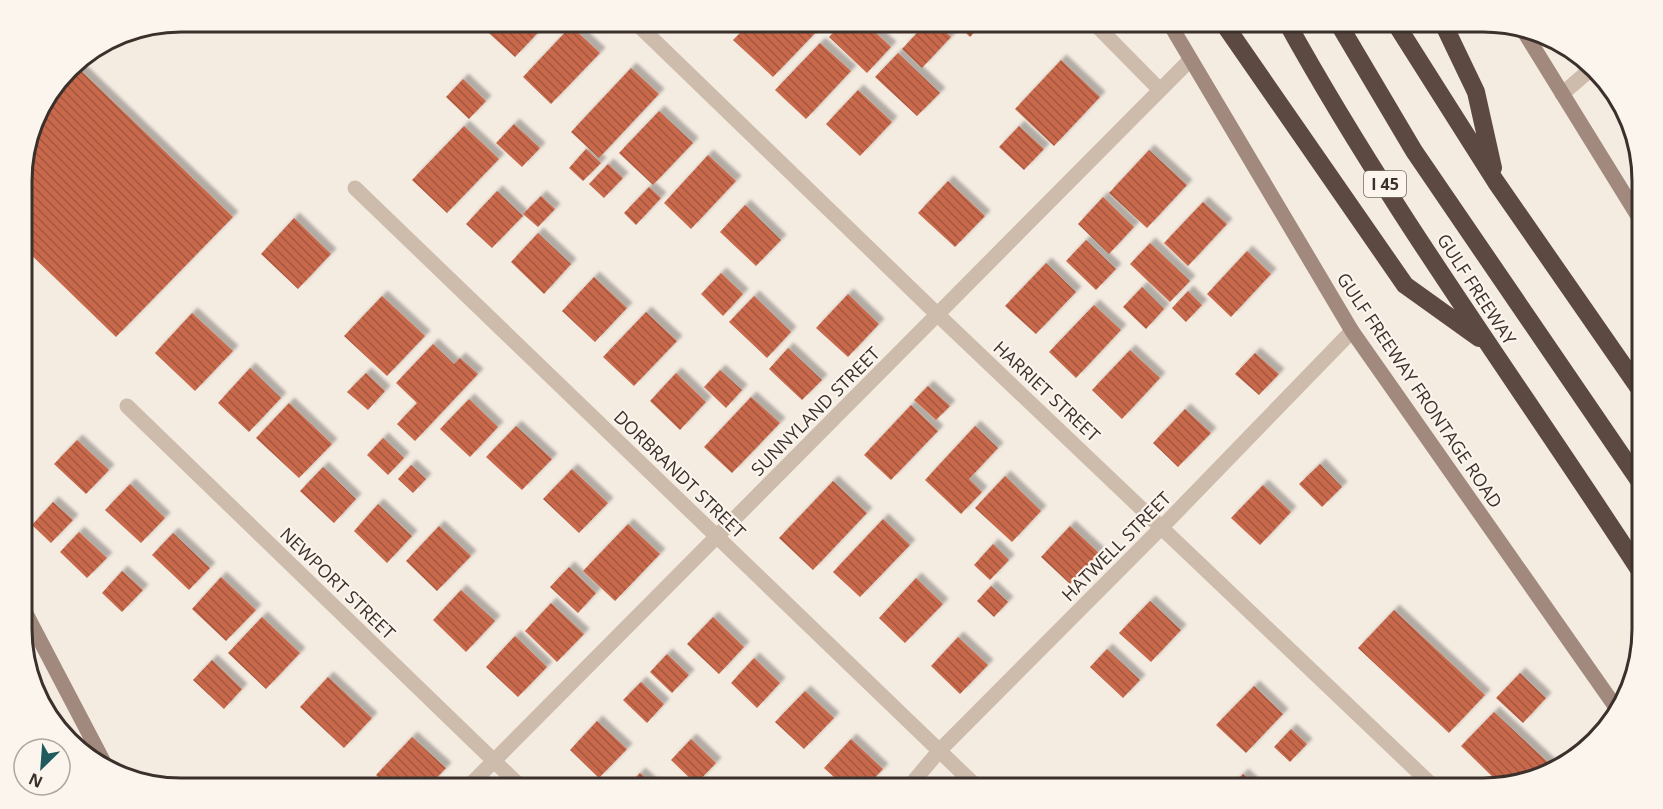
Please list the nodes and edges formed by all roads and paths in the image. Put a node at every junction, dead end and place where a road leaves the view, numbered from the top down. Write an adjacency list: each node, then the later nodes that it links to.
1 (645, 32): 19 (street, HARRIET STREET)
2 (1103, 32): 12 (street)
3 (1174, 32): 10 (main road, GULF FREEWAY FRONTAGE ROAD)
4 (1230, 32): 21 (highway)
5 (1292, 32): 21 (highway, GULF FREEWAY / I 45)
6 (1344, 32): 24 (highway, GULF FREEWAY)
7 (1401, 32): 14 (highway)
8 (1447, 32): 14 (highway)
9 (1528, 39): 13 (main road)
10 (1190, 60): 12 (street, SUNNYLAND STREET); 20 (main road, GULF FREEWAY FRONTAGE ROAD)
11 (1586, 74): 13 (street)
12 (1160, 90): 19 (street, SUNNYLAND STREET)
13 (1562, 94): 16 (main road)
14 (1496, 182): 22 (highway)
15 (355, 188): 26 (street, DORBRANDT STREET)
16 (1626, 199): 17 (main road); 18 (main road)
17 (1632, 201)
18 (1632, 208)
19 (938, 315): 25 (street, HARRIET STREET); 26 (street, SUNNYLAND STREET)
20 (1352, 331): 25 (street, HATWELL STREET); 29 (main road, GULF FREEWAY FRONTAGE ROAD)
21 (1488, 345): 27 (highway, GULF FREEWAY / I 45)
22 (1632, 379)
23 (127, 406): 34 (street, NEWPORT STREET)
24 (1632, 470)
25 (1162, 527): 32 (street, HATWELL STREET); 37 (street, HARRIET STREET)
26 (717, 536): 32 (street, DORBRANDT STREET); 34 (street, SUNNYLAND STREET)
27 (1632, 558)
28 (32, 625): 33 (main road)
29 (1605, 692): 30 (main road); 31 (main road, GULF FREEWAY FRONTAGE ROAD)
30 (1615, 696)
31 (1612, 701)
32 (939, 751): 35 (street, HATWELL STREET); 36 (street, DORBRANDT STREET)
33 (99, 752)
34 (494, 761): 38 (street, SUNNYLAND STREET); 39 (street, NEWPORT STREET)
35 (917, 777)
36 (967, 777)
37 (1424, 777)
38 (477, 778)
39 (511, 778)

